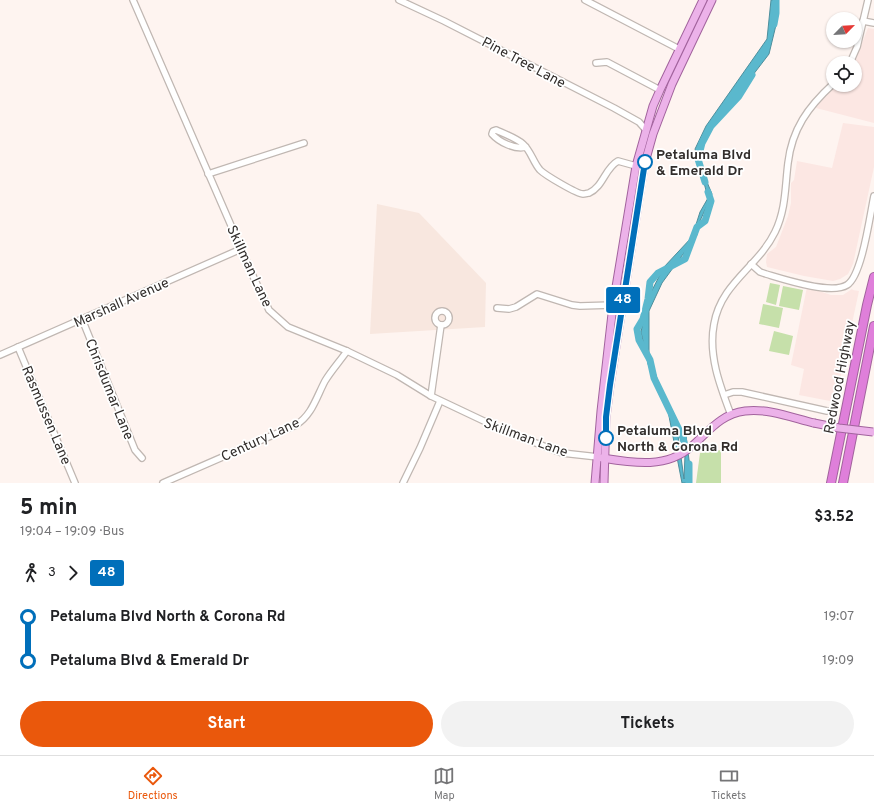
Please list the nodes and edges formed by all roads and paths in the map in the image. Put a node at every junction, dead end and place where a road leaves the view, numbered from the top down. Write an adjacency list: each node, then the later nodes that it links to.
1 (133, 0): 18 (street, Skillman Lane)
2 (399, 0): 14 (street, Pine Tree Lane)
3 (585, 0): 9 (street)
4 (703, 0): 9 (main road)
5 (712, 0): 39 (main road)
6 (868, 0): 7 (street)
7 (863, 21): 8 (street); 10 (street)
8 (874, 23)
9 (679, 49): 12 (main road)
10 (853, 56)
11 (596, 63): 12 (street)
12 (660, 90): 14 (main road)
13 (826, 91): 21 (street)
14 (646, 130): 17 (main road)
15 (304, 143): 18 (street)
16 (526, 147): 16 (street); 17 (street)
17 (636, 166): 23 (main road)
18 (208, 174): 20 (street, Skillman Lane)
19 (874, 196): 21 (street)
20 (241, 249): 25 (street, Marshall Avenue); 29 (street, Skillman Lane)
21 (751, 264): 31 (street)
22 (874, 277): 45 (highway, Redwood Highway)
23 (613, 305): 24 (street); 37 (main road)
24 (497, 308)
25 (82, 319): 28 (street, Marshall Avenue); 38 (street, Chrisdumar Lane)
26 (441, 325): 32 (street)
27 (874, 326): 46 (highway, Redwood Highway)
28 (18, 347): 30 (street, Marshall Avenue); 40 (street, Rasmussen Lane)
29 (347, 351): 32 (street, Skillman Lane); 41 (street, Century Lane)
30 (0, 355)
31 (724, 395): 34 (street); 35 (street)
32 (431, 396): 33 (street, Skillman Lane)
33 (440, 401): 37 (street, Skillman Lane); 42 (street)
34 (827, 411)
35 (731, 415): 36 (main road, bridge); 39 (main road)
36 (873, 432)
37 (598, 457): 39 (main road); 43 (main road)
38 (142, 458)
39 (606, 459): 44 (main road)
40 (75, 483)
41 (163, 483)
42 (403, 483)
43 (595, 483)
44 (604, 483)
45 (831, 483)
46 (843, 483)

